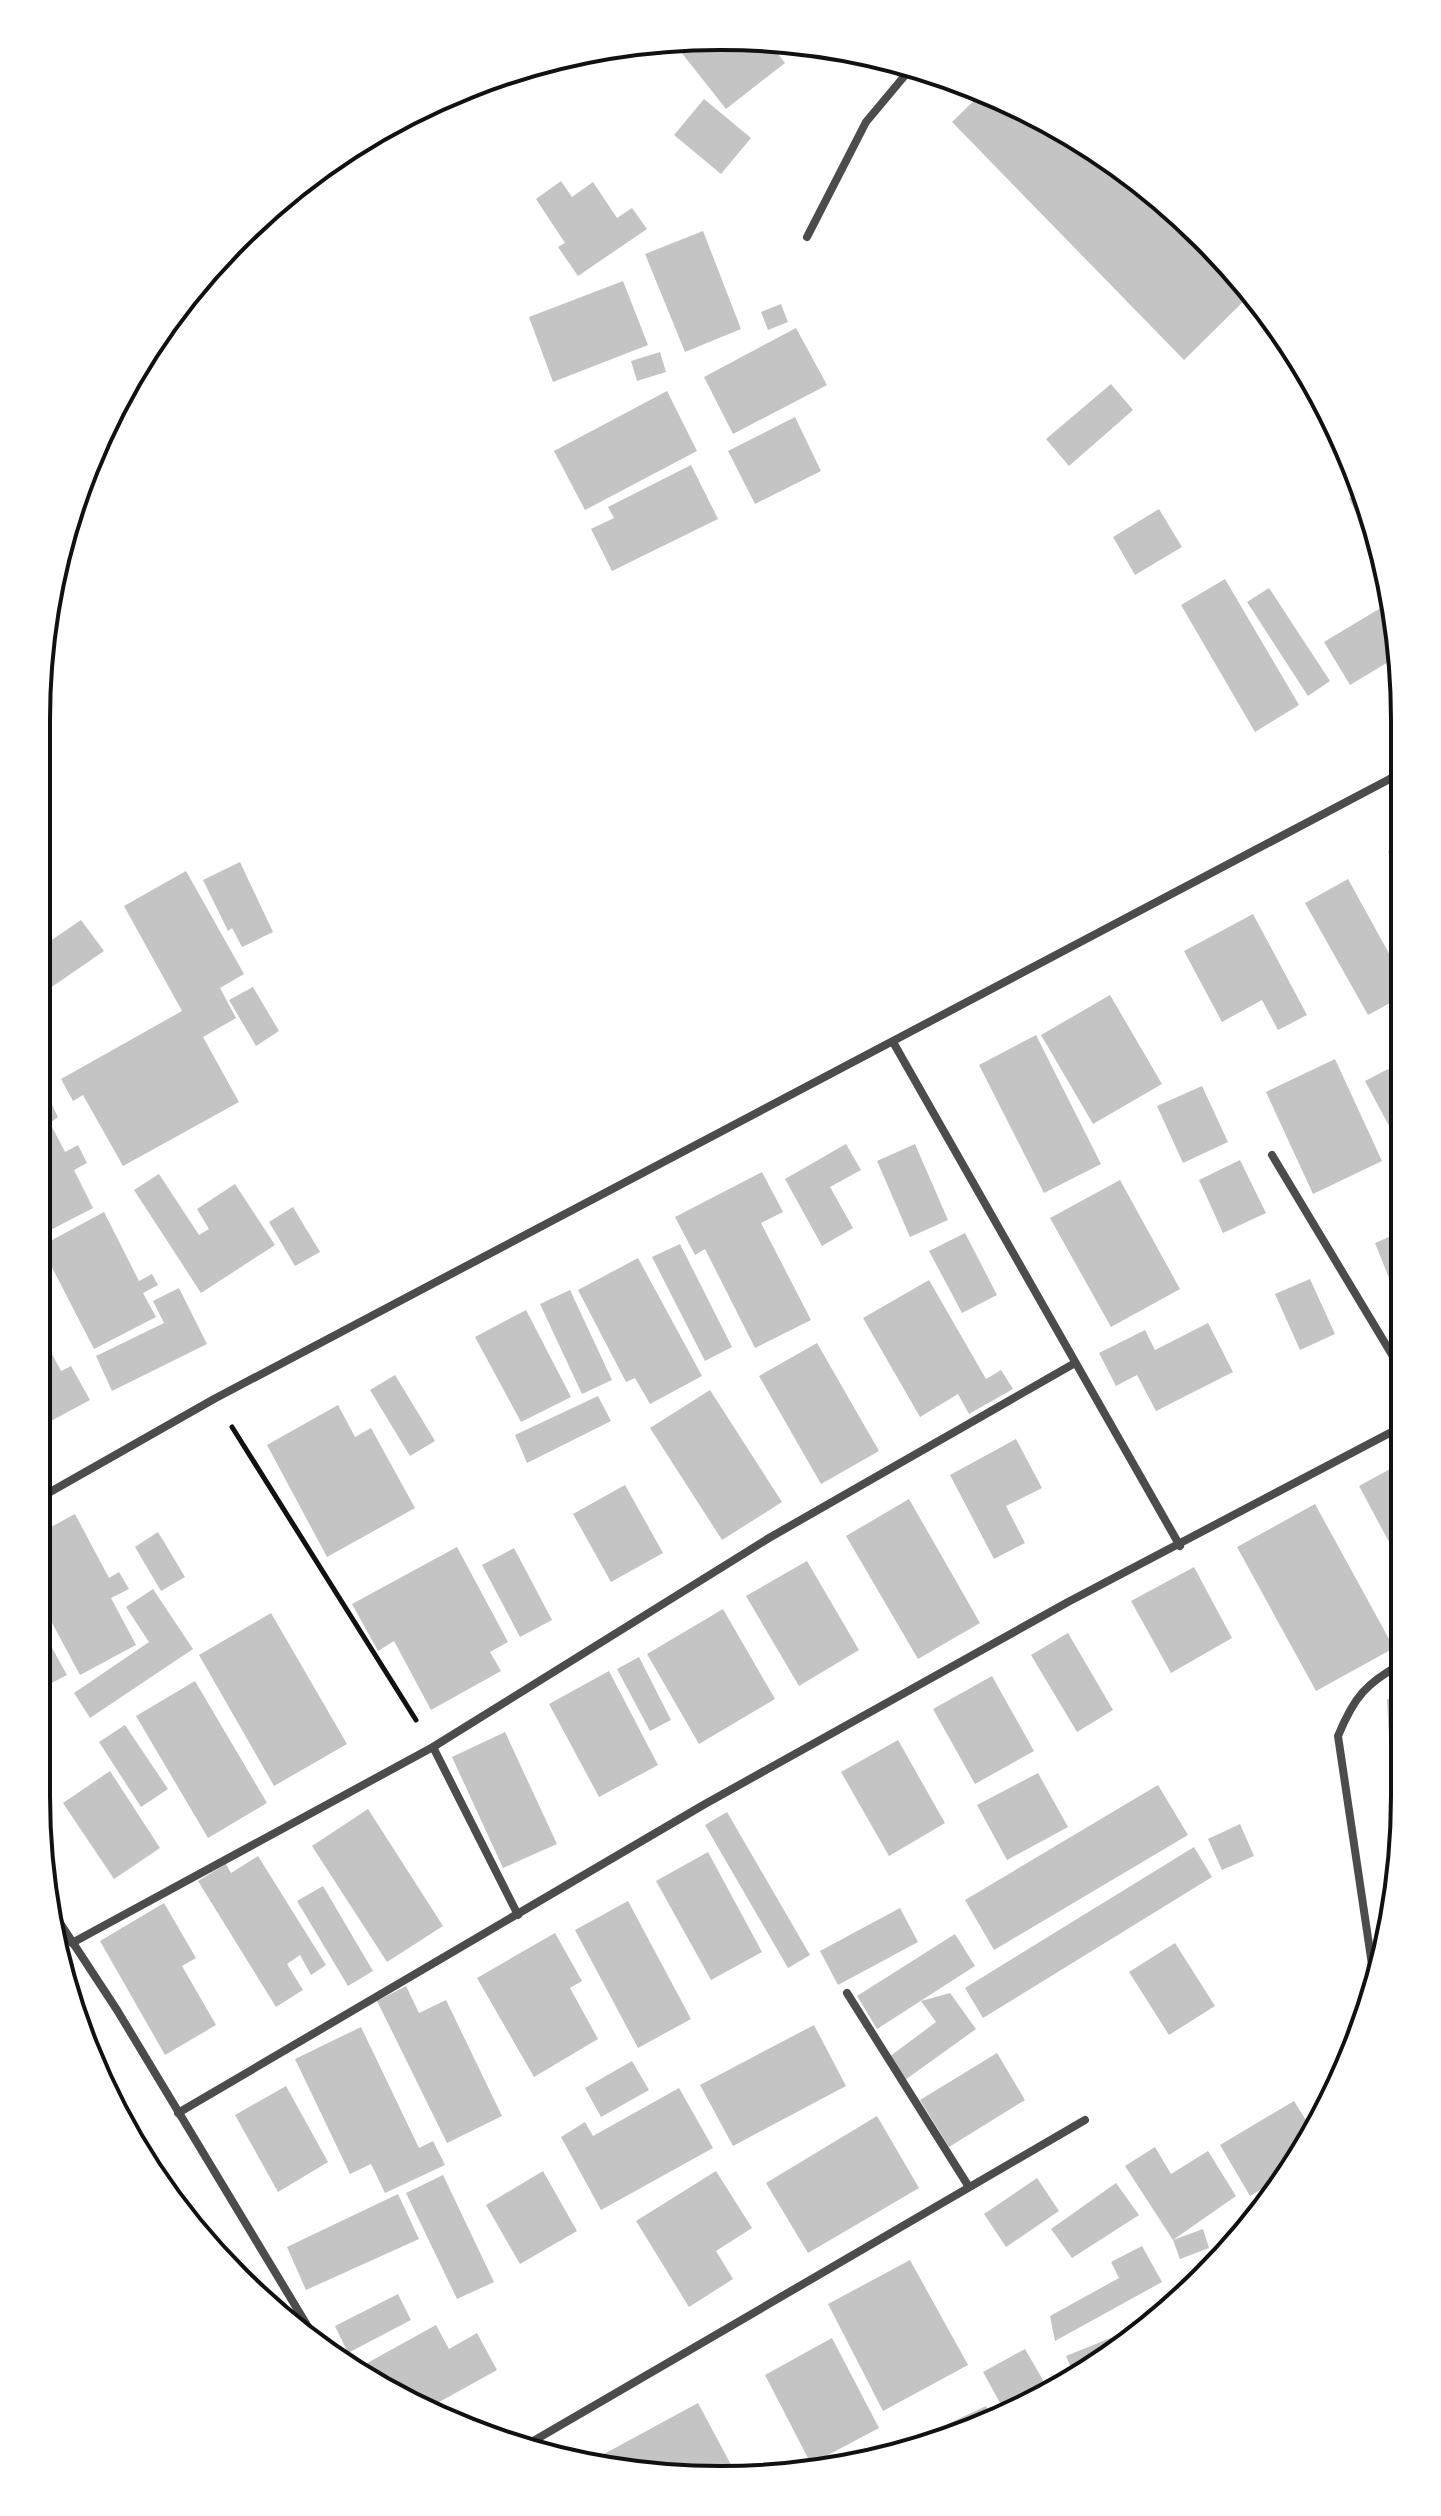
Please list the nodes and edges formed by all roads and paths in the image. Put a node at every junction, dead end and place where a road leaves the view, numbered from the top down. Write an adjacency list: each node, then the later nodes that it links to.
1 (904, 76): 2 (street)
2 (807, 237)
3 (1391, 778): 4 (street)
4 (893, 1042): 7 (street); 8 (street)
5 (1272, 1155): 6 (street)
6 (1391, 1353)
7 (1075, 1363): 11 (street); 13 (street)
8 (214, 1399): 10 (street); 13 (path)
9 (1391, 1432): 11 (street)
10 (50, 1492)
11 (1180, 1546): 14 (street)
12 (1391, 1670): 17 (street)
13 (433, 1747): 14 (street); 16 (street)
14 (518, 1915): 19 (street)
15 (64, 1930): 16 (street)
16 (72, 1943): 19 (street)
17 (1371, 1957)
18 (847, 1993): 21 (street)
19 (178, 2113): 22 (street)
20 (1085, 2120): 21 (street)
21 (969, 2187): 23 (street)
22 (304, 2321)
23 (536, 2440)

